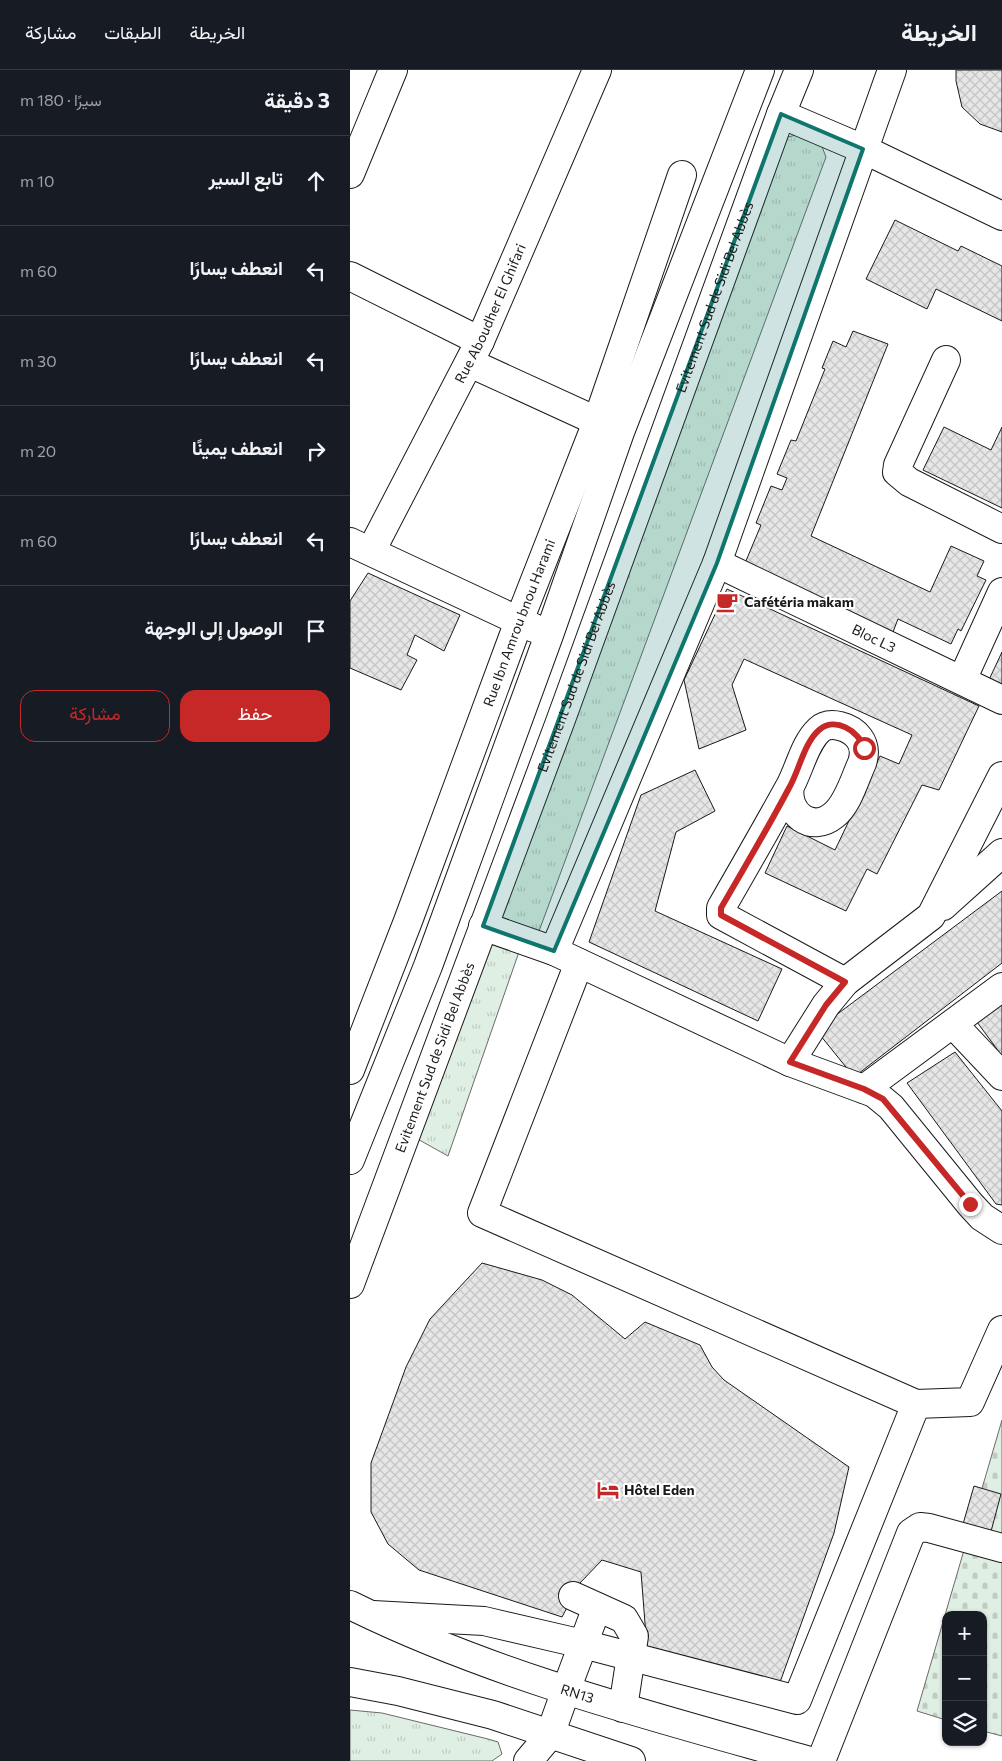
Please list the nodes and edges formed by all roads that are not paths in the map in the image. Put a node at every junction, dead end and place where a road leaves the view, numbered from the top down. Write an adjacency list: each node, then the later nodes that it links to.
1 (393, 70): 8 (main road)
2 (597, 70): 12 (main road, Rue Aboudher El Ghifari)
3 (760, 70): 14 (main road)
4 (799, 70): 6 (main road, Evitement Sud de Sidi Bel Abbès)
5 (892, 70): 7 (main road)
6 (781, 114): 7 (main road); 27 (main road, Evitement Sud de Sidi Bel Abbès)
7 (863, 149): 10 (main road); 17 (main road)
8 (350, 174)
9 (682, 175): 14 (main road, Rue Ibn Amrou bnou Harami)
10 (1002, 216)
11 (350, 276): 12 (main road)
12 (475, 352): 14 (main road); 16 (main road, Rue Aboudher El Ghifari)
13 (946, 360): 15 (main road)
14 (608, 427): 19 (main road, Rue Ibn Amrou bnou Harami); 20 (main road)
15 (1002, 529)
16 (360, 547): 19 (main road)
17 (717, 563): 21 (main road, Bloc L3); 28 (main road)
18 (1002, 592): 21 (main road)
19 (519, 621): 20 (main road); 34 (main road, Rue Ibn Amrou bnou Harami)
20 (549, 635): 37 (main road)
21 (962, 680): 22 (main road, Bloc L3)
22 (1002, 700)
23 (1002, 776): 26 (main road)
24 (790, 786): 30 (main road)
25 (1002, 853): 26 (main road)
26 (931, 916): 30 (main road)
27 (482, 926): 28 (main road); 39 (main road, Evitement Sud de Sidi Bel Abbès)
28 (554, 951): 29 (main road)
29 (579, 962): 33 (main road); 41 (main road)
30 (845, 982): 33 (main road)
31 (1002, 987): 32 (main road)
32 (953, 1024): 35 (main road); 36 (main road)
33 (790, 1062): 36 (main road)
34 (351, 1066)
35 (1002, 1076)
36 (864, 1089): 38 (main road)
37 (350, 1160)
38 (1002, 1230)
39 (350, 1284)
40 (1002, 1330): 41 (main road)
41 (916, 1404): 45 (main road)
42 (1002, 1548): 53 (main road)
43 (361, 1610): 44 (main road); 47 (main road, RN13)
44 (583, 1644): 45 (main road); 45 (main road); 47 (main road)
45 (632, 1657): 48 (main road)
46 (350, 1682): 49 (main road)
47 (566, 1690): 48 (main road, RN13); 49 (main road)
48 (623, 1708): 52 (main road, RN13)
49 (550, 1735): 50 (main road); 51 (main road)
50 (528, 1761)
51 (632, 1761)
52 (810, 1761)
53 (821, 1761)

